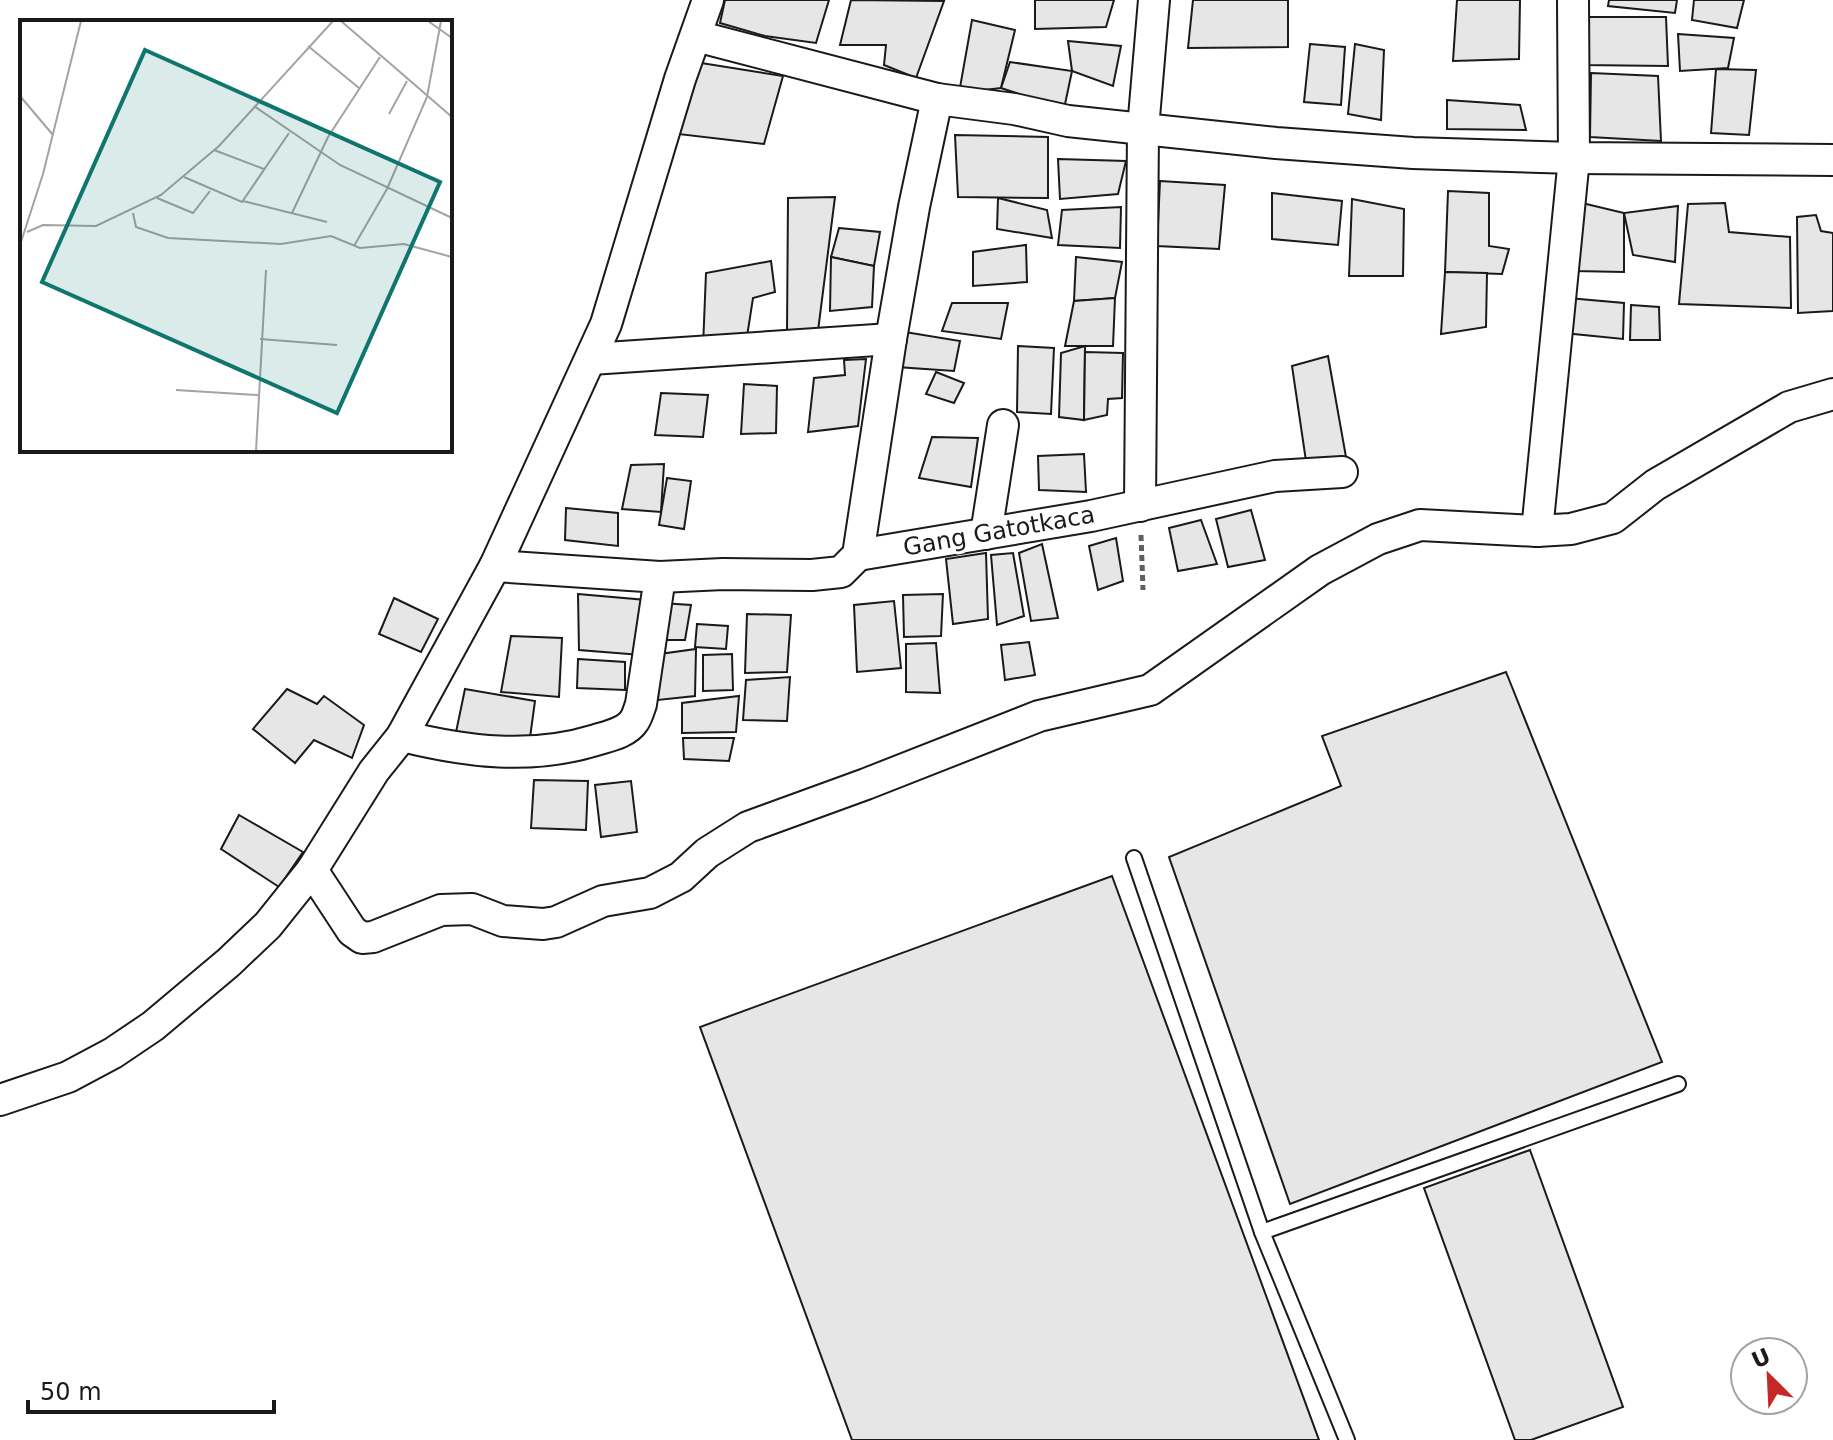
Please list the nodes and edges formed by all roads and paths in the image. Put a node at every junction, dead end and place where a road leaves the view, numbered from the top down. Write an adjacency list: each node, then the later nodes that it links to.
1 (708, 0): 4 (street)
2 (1154, 0): 6 (street)
3 (1573, 0): 7 (street)
4 (696, 36): 5 (street); 10 (street)
5 (937, 99): 6 (street); 9 (street)
6 (1143, 129): 7 (street); 14 (street)
7 (1574, 158): 8 (street); 15 (street)
8 (1833, 160)
9 (891, 339): 10 (street); 17 (street)
10 (591, 359): 18 (street)
11 (1833, 394): 15 (street)
12 (1003, 425): 16 (street)
13 (1342, 472): 14 (street, Gang Gatotkaca)
14 (1140, 506): 16 (street, Gang Gatotkaca); 20 (path)
15 (1537, 531): 23 (street)
16 (986, 534): 17 (street, Gang Gatotkaca)
17 (858, 555): 19 (street)
18 (495, 566): 19 (street); 21 (street)
19 (660, 577): 21 (street)
20 (1143, 590)
21 (402, 736): 23 (street)
22 (1134, 858): 26 (lane)
23 (312, 870): 25 (street)
24 (1678, 1084): 26 (lane)
25 (0, 1100)
26 (1262, 1232): 27 (lane)
27 (1347, 1440)

